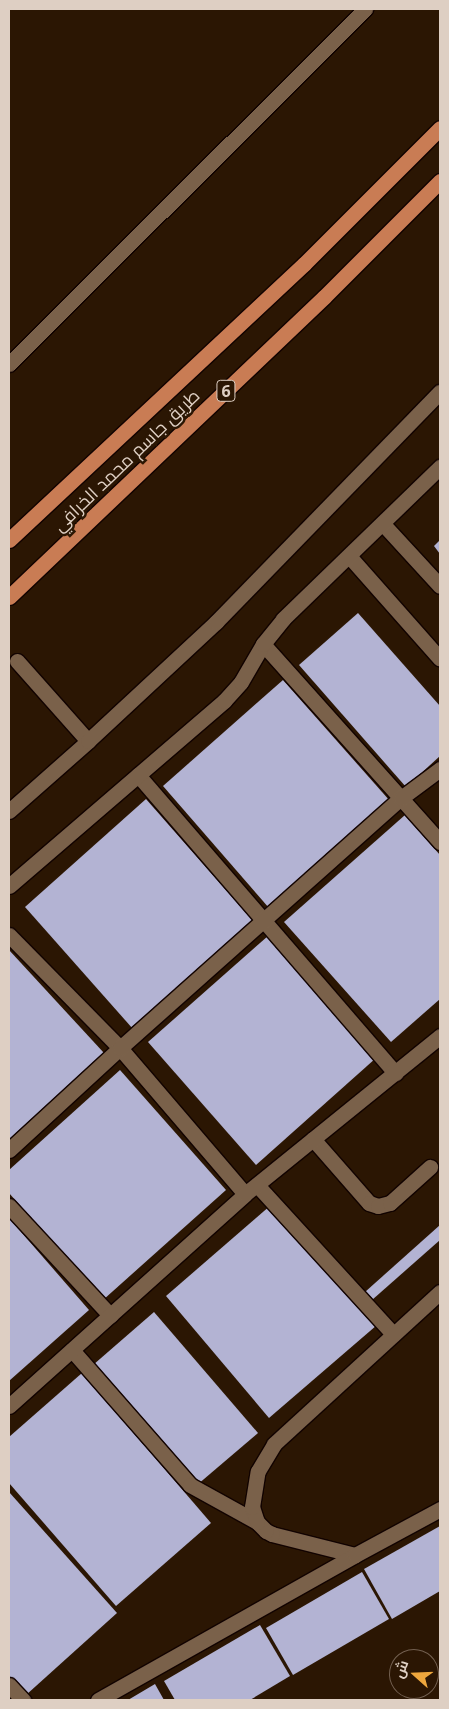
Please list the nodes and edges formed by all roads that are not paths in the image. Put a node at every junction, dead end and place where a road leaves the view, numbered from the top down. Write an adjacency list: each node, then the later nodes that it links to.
1 (365, 9): 4 (street)
2 (440, 128): 9 (highway, طريق جاسم محمد الخرافي / 6)
3 (440, 181): 12 (highway, طريق جاسم محمد الخرافي / 6)
4 (9, 364)
5 (440, 392): 16 (street)
6 (440, 467): 7 (street)
7 (434, 481): 8 (street)
8 (383, 524): 10 (street); 11 (street)
9 (9, 540)
10 (349, 556): 13 (street); 14 (street)
11 (440, 586)
12 (9, 597)
13 (263, 644): 18 (street); 19 (street)
14 (440, 659)
15 (17, 662): 16 (street)
16 (88, 741): 20 (street)
17 (440, 769): 19 (street)
18 (138, 775): 22 (street); 23 (street)
19 (402, 798): 21 (street); 23 (street)
20 (9, 811)
21 (440, 842)
22 (9, 886)
23 (263, 921): 26 (street); 27 (street)
24 (9, 935): 26 (street)
25 (440, 1036): 27 (street)
26 (120, 1048): 29 (street); 31 (street)
27 (396, 1073): 28 (street)
28 (314, 1139): 30 (street); 31 (street)
29 (9, 1150)
30 (430, 1167)
31 (251, 1189): 34 (street); 35 (street)
32 (9, 1206): 34 (street)
33 (440, 1292): 35 (street)
34 (110, 1315): 36 (street)
35 (393, 1334): 39 (street)
36 (72, 1350): 37 (street); 39 (street)
37 (9, 1406)
38 (440, 1509): 40 (street)
39 (257, 1522): 40 (street)
40 (355, 1554): 43 (street)
41 (9, 1685): 42 (street)
42 (23, 1700)
43 (98, 1700)

